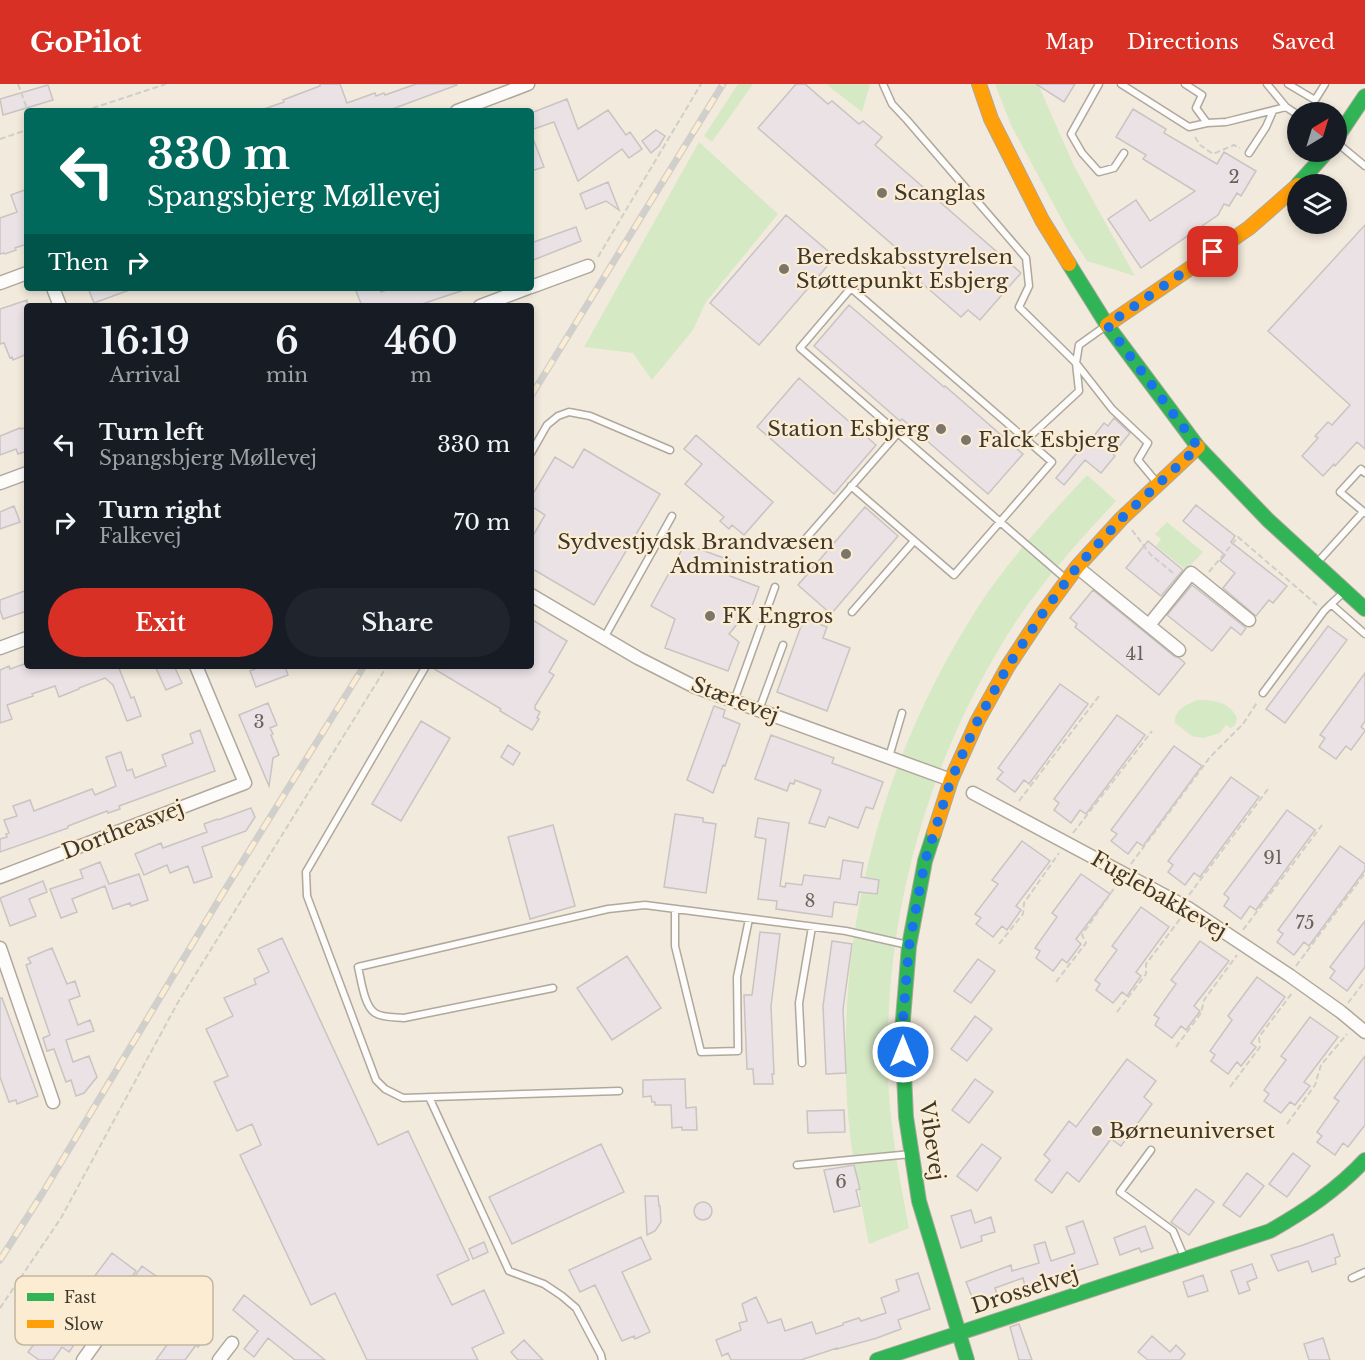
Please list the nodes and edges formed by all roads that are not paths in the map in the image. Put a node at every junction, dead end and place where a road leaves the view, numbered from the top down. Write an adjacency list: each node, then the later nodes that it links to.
1 (528, 84): 12 (street)
2 (883, 84): 30 (lane)
3 (979, 84): 29 (street)
4 (1099, 84): 17 (lane)
5 (1121, 84): 14 (lane)
6 (1185, 84): 14 (lane)
7 (1267, 84): 11 (lane)
8 (1288, 84): 9 (lane)
9 (1325, 84)
10 (1363, 105): 15 (street)
11 (1286, 107): 13 (lane)
12 (465, 108)
13 (1273, 111): 14 (lane); 18 (lane)
14 (1207, 123)
15 (1347, 126)
16 (1347, 150): 20 (lane)
17 (1124, 153)
18 (1249, 153)
19 (1319, 162): 21 (street)
20 (1365, 165)
21 (1308, 174)
22 (1287, 195): 29 (street)
23 (588, 266): 26 (street)
24 (24, 274): 25 (street)
25 (0, 283)
26 (534, 286)
27 (522, 291): 28 (street)
28 (488, 303)
29 (1107, 325): 30 (lane); 33 (street)
30 (1076, 363): 32 (lane); 39 (lane)
31 (898, 433): 32 (lane); 40 (lane); 43 (lane)
32 (1026, 440): 43 (lane)
33 (1198, 447): 39 (street, Vibevej); 46 (street)
34 (534, 448): 35 (lane)
35 (669, 450)
36 (1365, 473): 41 (lane)
37 (24, 474): 38 (street)
38 (0, 483)
39 (1158, 484): 47 (street, Vibevej)
40 (851, 486): 44 (lane); 45 (lane)
41 (1364, 513): 46 (lane)
42 (672, 516): 58 (lane)
43 (1000, 522): 44 (lane); 48 (lane)
44 (914, 541): 54 (lane)
45 (802, 543)
46 (1315, 565): 50 (street)
47 (1077, 567): 48 (street, Vibevej); 56 (street)
48 (1067, 580): 70 (street, Vibevej)
49 (775, 587): 66 (lane)
50 (1344, 591): 52 (lane); 53 (street)
51 (534, 597): 58 (street, Stærevej)
52 (1331, 604): 57 (lane); 65 (lane)
53 (1365, 609)
54 (852, 612)
55 (1249, 620): 56 (street)
56 (1149, 625): 62 (street)
57 (1365, 634)
58 (604, 638): 66 (street, Stærevej)
59 (24, 639): 61 (street)
60 (783, 645): 67 (lane)
61 (0, 648)
62 (1179, 650)
63 (197, 669): 72 (street, Dortheasvej)
64 (424, 669): 82 (lane)
65 (1263, 693)
66 (734, 701): 67 (street, Stærevej)
67 (759, 710): 69 (street, Stærevej)
68 (902, 713): 69 (lane)
69 (889, 757): 70 (street, Stærevej)
70 (951, 780): 76 (street, Vibevej)
71 (973, 794): 79 (street, Fuglebakkevej)
72 (0, 877)
73 (675, 909): 74 (lane); 74 (lane); 78 (lane)
74 (749, 919): 75 (lane)
75 (812, 927): 76 (lane); 80 (lane)
76 (909, 946): 85 (street, Vibevej)
77 (0, 948): 83 (street)
78 (553, 988)
79 (1360, 1028)
80 (802, 1064)
81 (619, 1090): 82 (lane)
82 (429, 1097): 96 (lane)
83 (53, 1102)
84 (1151, 1150): 88 (lane)
85 (912, 1154): 87 (lane); 91 (street, Vibevej)
86 (1365, 1160): 88 (street, Drosselvej)
87 (797, 1166)
88 (1185, 1259): 91 (street, Drosselvej)
89 (1365, 1272): 90 (lane)
90 (1352, 1278)
91 (958, 1334): 97 (street, Drosselvej); 98 (street, Vibevej)
92 (232, 1343): 95 (street)
93 (94, 1345): 94 (street)
94 (83, 1360)
95 (219, 1360)
96 (602, 1360)
97 (877, 1360)
98 (967, 1360)

